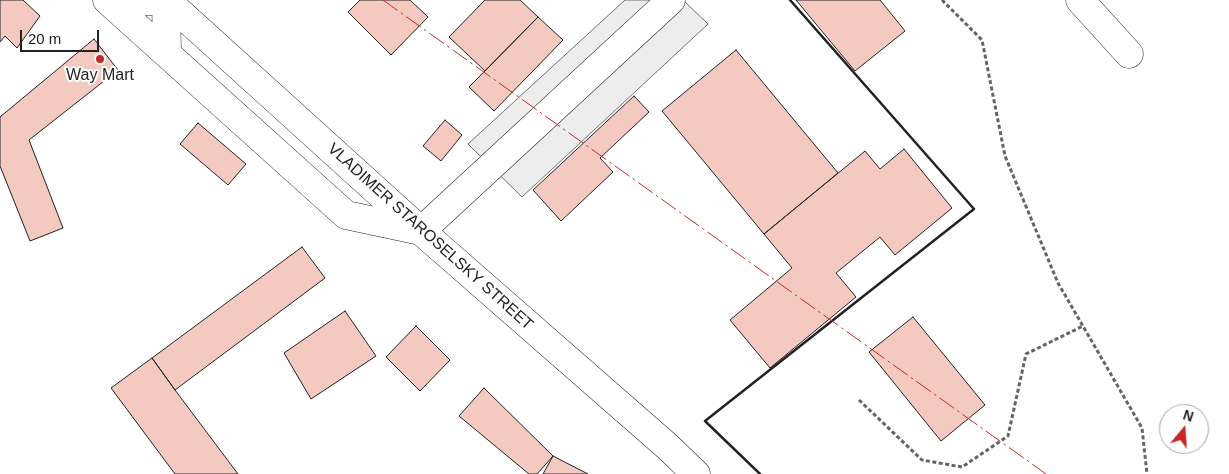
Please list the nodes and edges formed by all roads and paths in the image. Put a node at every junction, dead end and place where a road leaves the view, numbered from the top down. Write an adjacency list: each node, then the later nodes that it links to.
1 (166, 0): 5 (main road); 6 (main road); 8 (main road, VLADIMER STAROSELSKY STREET)
2 (671, 0): 8 (main road)
3 (942, 0): 9 (path)
4 (1080, 0): 7 (main road)
5 (109, 2): 6 (main road)
6 (167, 54): 8 (main road)
7 (1129, 54)
8 (421, 231): 11 (main road, VLADIMER STAROSELSKY STREET)
9 (1083, 326): 10 (path); 12 (path)
10 (859, 400)
11 (696, 474)
12 (1148, 474)

